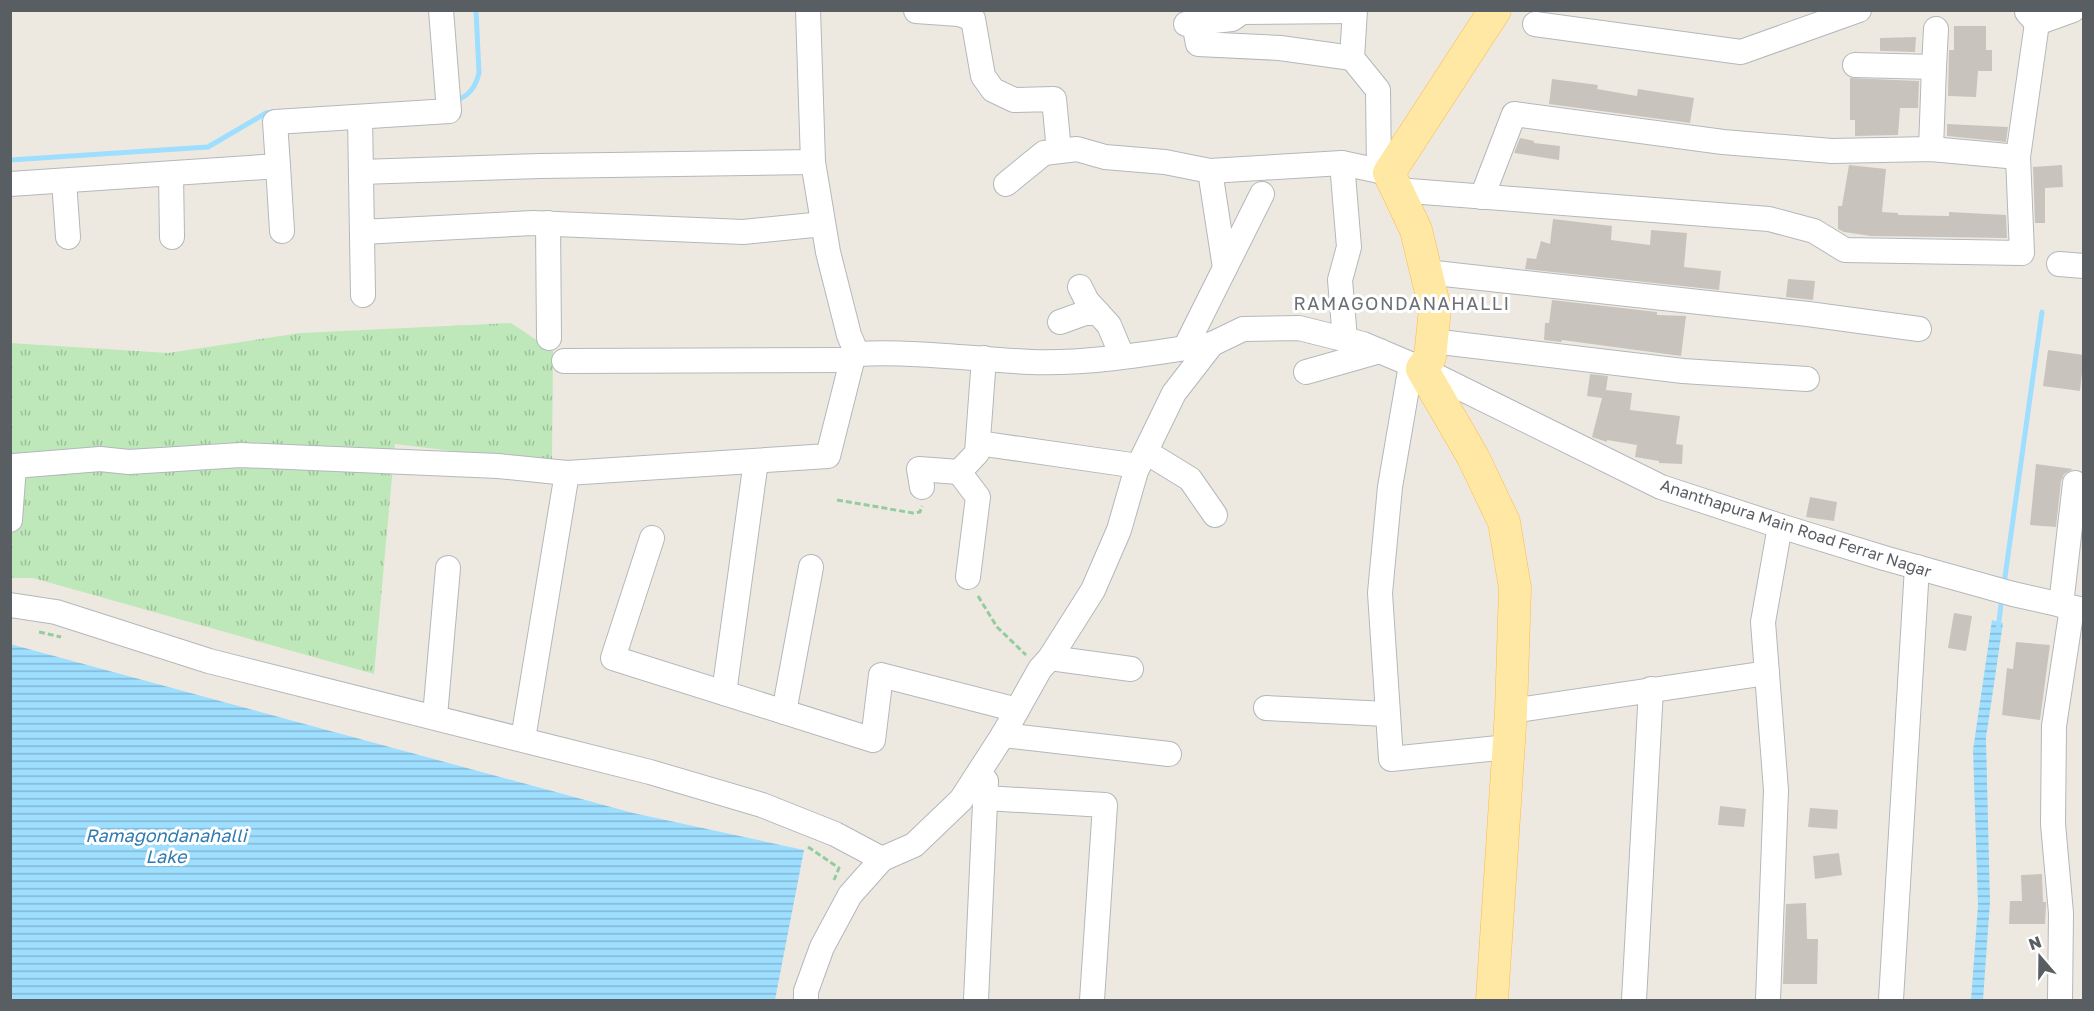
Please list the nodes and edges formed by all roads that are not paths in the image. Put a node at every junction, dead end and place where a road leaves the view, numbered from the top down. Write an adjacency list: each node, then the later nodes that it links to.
1 (441, 10): 14 (street)
2 (808, 10): 18 (street)
3 (1495, 10): 24 (main road)
4 (1573, 10): 5 (street)
5 (1859, 10)
6 (2073, 10): 9 (street)
7 (916, 11): 16 (street)
8 (1354, 11): 11 (street); 11 (street)
9 (2031, 17): 17 (street)
10 (1936, 29): 13 (street)
11 (1353, 58): 24 (street)
12 (1855, 65): 13 (street)
13 (1934, 67): 15 (street)
14 (360, 117): 20 (street); 22 (street)
15 (1931, 149): 17 (street); 29 (street)
16 (1059, 152): 21 (street); 27 (street)
17 (2018, 157): 36 (street)
18 (813, 162): 22 (street); 31 (street)
19 (1342, 163): 21 (street); 24 (street); 46 (street)
20 (278, 166): 23 (street); 32 (street)
21 (1210, 171): 38 (street)
22 (361, 172): 33 (street)
23 (171, 174): 25 (street); 35 (street)
24 (1388, 178): 29 (street); 39 (main road)
25 (64, 181): 26 (street); 34 (street)
26 (10, 184)
27 (1006, 184)
28 (1262, 194): 38 (street)
29 (1482, 197): 36 (street)
30 (548, 223): 31 (street); 33 (street); 45 (street)
31 (823, 224): 50 (street)
32 (282, 231)
33 (362, 232): 41 (street)
34 (68, 237)
35 (172, 237)
36 (2042, 259): 37 (street)
37 (2084, 266)
38 (1225, 268): 48 (street)
39 (1426, 272): 44 (street); 53 (main road)
40 (1080, 287): 42 (street)
41 (363, 296)
42 (1098, 313): 43 (street); 51 (street)
43 (1060, 322)
44 (1919, 329)
45 (549, 338)
46 (1346, 339): 47 (street, Ananthapura Main Road Ferrar Nagar); 49 (street, Ananthapura Main Road Ferrar Nagar)
47 (1212, 344): 48 (street); 58 (street)
48 (1185, 348): 51 (street)
49 (1380, 351): 53 (street, Ananthapura Main Road Ferrar Nagar); 55 (street)
50 (854, 355): 52 (street); 54 (street); 59 (street)
51 (1122, 356): 52 (street)
52 (984, 358): 57 (street)
53 (1422, 359): 56 (street); 66 (street, Ananthapura Main Road Ferrar Nagar); 81 (main road); 83 (street)
54 (564, 361)
55 (1305, 372)
56 (1807, 379)
57 (978, 443): 58 (street); 60 (street)
58 (1142, 459): 64 (street); 74 (street)
59 (756, 461): 61 (street); 78 (street)
60 (959, 472): 63 (street); 71 (street)
61 (567, 473): 65 (street); 86 (street)
62 (2075, 483): 73 (street)
63 (922, 487)
64 (1215, 515)
65 (10, 520)
66 (1780, 526): 69 (street, Ananthapura Main Road Ferrar Nagar); 76 (street)
67 (652, 538): 78 (street)
68 (811, 567): 82 (street)
69 (1917, 567): 73 (street, Ananthapura Main Road Ferrar Nagar); 98 (street)
70 (448, 568): 84 (street)
71 (968, 577)
72 (10, 605): 84 (street)
73 (2072, 608): 99 (street)
74 (1045, 664): 75 (street); 80 (street)
75 (1131, 669)
76 (1767, 673): 77 (street); 97 (street)
77 (1651, 690): 81 (street); 96 (street)
78 (724, 693): 82 (street)
79 (1266, 708): 83 (street)
80 (1017, 710): 82 (street); 85 (street)
81 (1511, 711): 87 (main road)
82 (784, 712)
83 (1386, 714): 87 (street)
84 (435, 716): 86 (street)
85 (1004, 735): 88 (street); 89 (street)
86 (522, 739): 91 (street)
87 (1508, 747): 95 (main road)
88 (1169, 754)
89 (987, 760): 90 (street); 91 (street)
90 (985, 798): 93 (street); 94 (street)
91 (882, 859): 92 (street)
92 (806, 1000)
93 (976, 1000)
94 (1092, 1000)
95 (1492, 1000)
96 (1634, 1000)
97 (1768, 1000)
98 (1891, 1000)
99 (2060, 1000)

